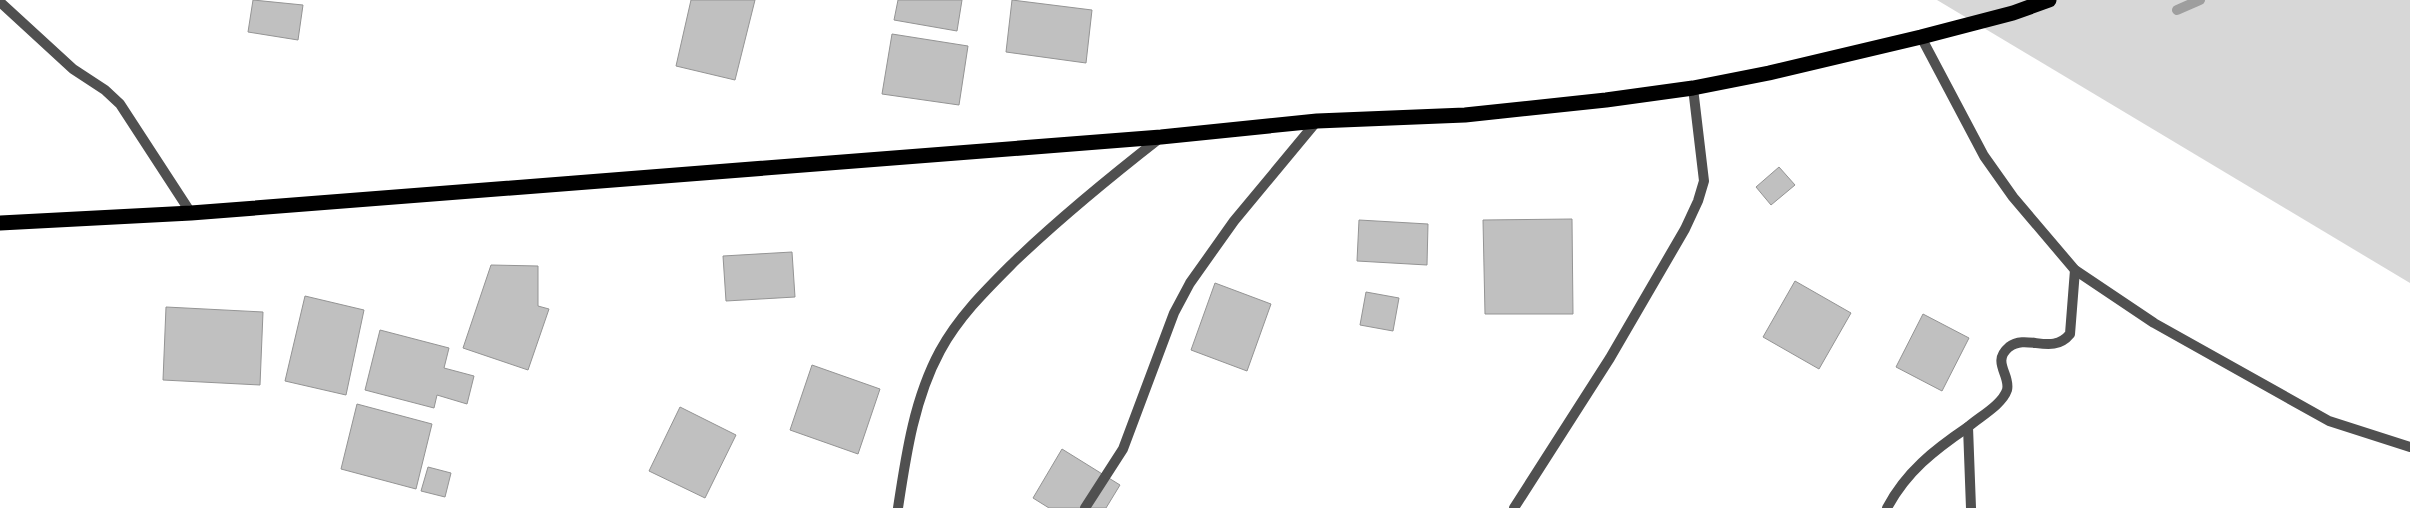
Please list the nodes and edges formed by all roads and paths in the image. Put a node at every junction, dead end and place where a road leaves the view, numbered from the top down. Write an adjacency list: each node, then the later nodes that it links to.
1 (2049, 0): 3 (highway)
2 (0, 2): 7 (street)
3 (1921, 37): 4 (highway); 9 (street)
4 (1694, 88): 5 (highway); 14 (street)
5 (1317, 121): 6 (highway); 13 (street)
6 (1160, 137): 7 (highway); 12 (street)
7 (191, 213): 8 (highway)
8 (0, 223)
9 (2075, 270): 10 (street); 11 (street)
10 (1968, 427): 15 (street); 16 (street)
11 (2410, 447)
12 (898, 508)
13 (1085, 508)
14 (1514, 508)
15 (1887, 508)
16 (1971, 508)

